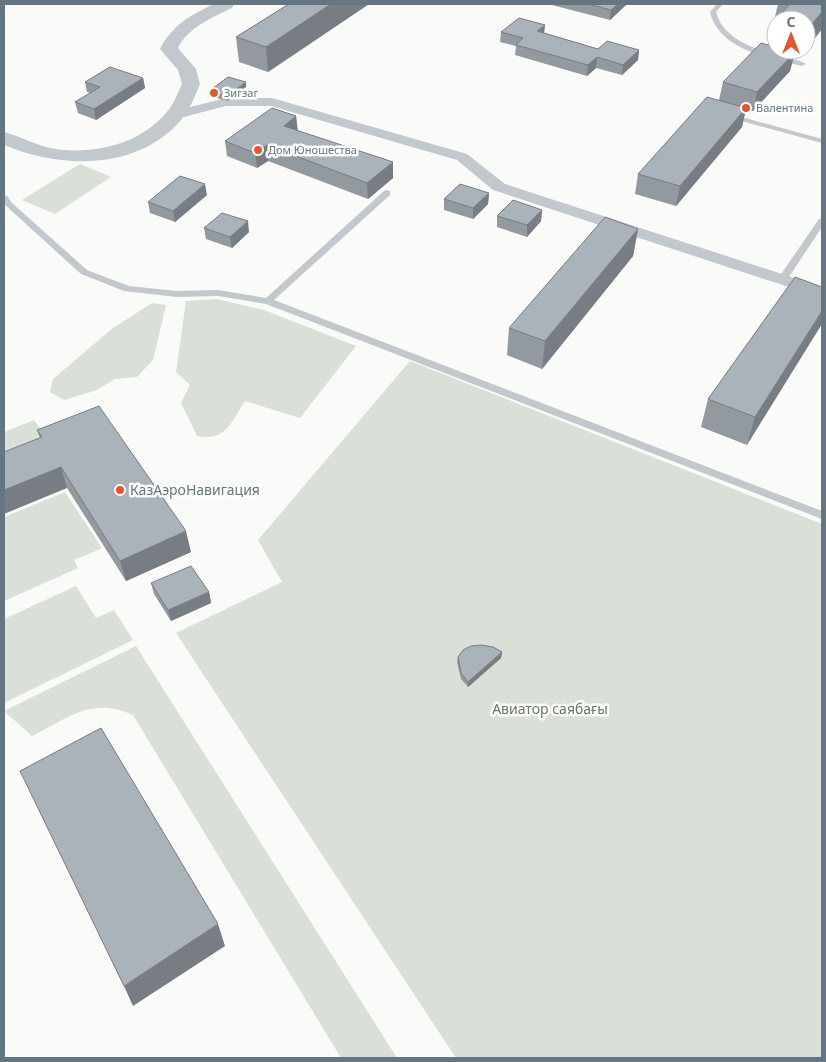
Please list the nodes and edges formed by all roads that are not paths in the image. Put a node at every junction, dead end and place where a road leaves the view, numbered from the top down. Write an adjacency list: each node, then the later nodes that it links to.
1 (226, 4): 5 (street)
2 (720, 4): 3 (lane)
3 (802, 64)
4 (720, 112): 7 (lane)
5 (176, 115): 6 (street); 11 (street)
6 (4, 138)
7 (822, 141)
8 (387, 193): 13 (lane)
9 (4, 198): 13 (lane)
10 (822, 221): 11 (lane)
11 (782, 280): 12 (street)
12 (822, 293)
13 (268, 301): 14 (lane)
14 (822, 515)

